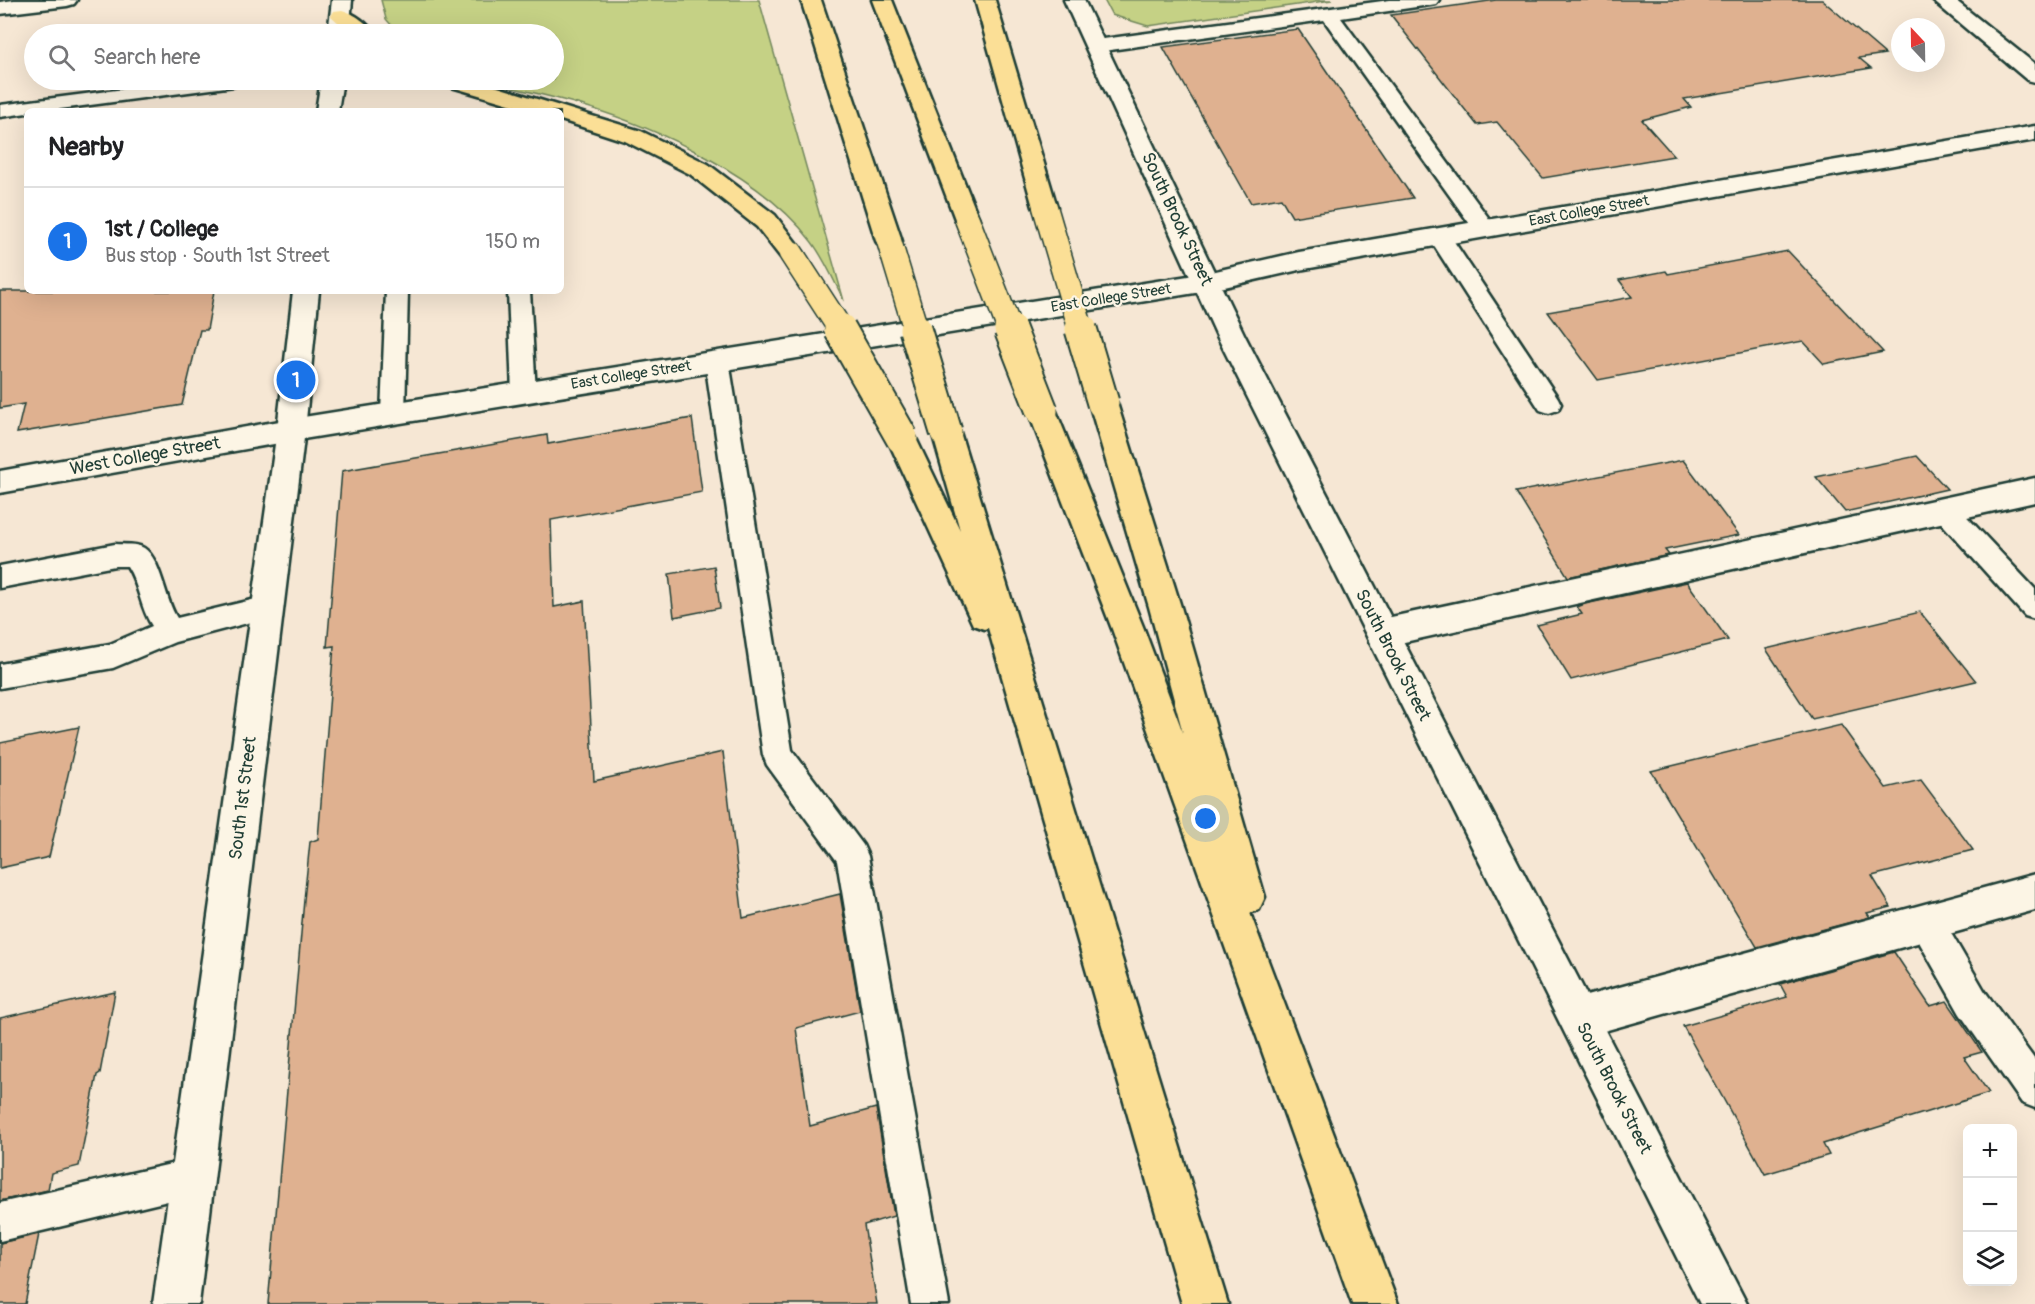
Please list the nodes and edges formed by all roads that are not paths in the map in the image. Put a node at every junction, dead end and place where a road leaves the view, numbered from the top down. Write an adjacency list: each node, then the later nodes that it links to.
1 (67, 0): 8 (street)
2 (811, 0): 40 (highway, bridge)
3 (882, 0): 45 (highway, bridge)
4 (985, 0): 45 (highway, bridge)
5 (1074, 0): 10 (street, South Brook Street)
6 (1430, 0): 9 (lane)
7 (1942, 0): 11 (street)
8 (0, 8)
9 (1329, 14): 10 (lane); 20 (lane)
10 (1096, 46): 22 (street, South Brook Street)
11 (2035, 75)
12 (159, 90): 17 (lane)
13 (330, 90): 15 (street)
14 (488, 90): 16 (highway)
15 (327, 108)
16 (550, 108)
17 (0, 111)
18 (564, 112): 40 (highway, bridge)
19 (2035, 133): 20 (street, East College Street)
20 (1485, 229): 21 (street, East College Street)
21 (1439, 236): 22 (street, East College Street); 28 (lane)
22 (1207, 282): 26 (street, East College Street); 38 (street, South Brook Street)
23 (306, 294): 30 (street, South 1st Street)
24 (397, 294): 29 (lane)
25 (519, 294): 27 (lane)
26 (717, 362): 27 (street, East College Street); 49 (lane)
27 (524, 393): 29 (street, East College Street)
28 (1549, 404)
29 (393, 414): 30 (street, East College Street)
30 (291, 430): 31 (street, West College Street); 35 (street, South 1st Street)
31 (0, 482)
32 (2035, 490): 33 (street)
33 (1945, 510): 36 (lane); 38 (street)
34 (0, 577): 37 (lane)
35 (267, 607): 37 (lane); 46 (street, South 1st Street)
36 (2035, 608)
37 (170, 632): 39 (lane)
38 (1382, 633): 43 (street, South Brook Street)
39 (0, 676)
40 (1032, 718): 50 (highway)
41 (2035, 892): 42 (street)
42 (1926, 922): 43 (street); 44 (lane)
43 (1579, 1018): 52 (street, South Brook Street)
44 (2035, 1090)
45 (1317, 1150): 51 (highway)
46 (193, 1176): 47 (lane); 48 (street, South 1st Street)
47 (0, 1222)
48 (176, 1304)
49 (930, 1304)
50 (1205, 1304)
51 (1375, 1304)
52 (1724, 1304)

